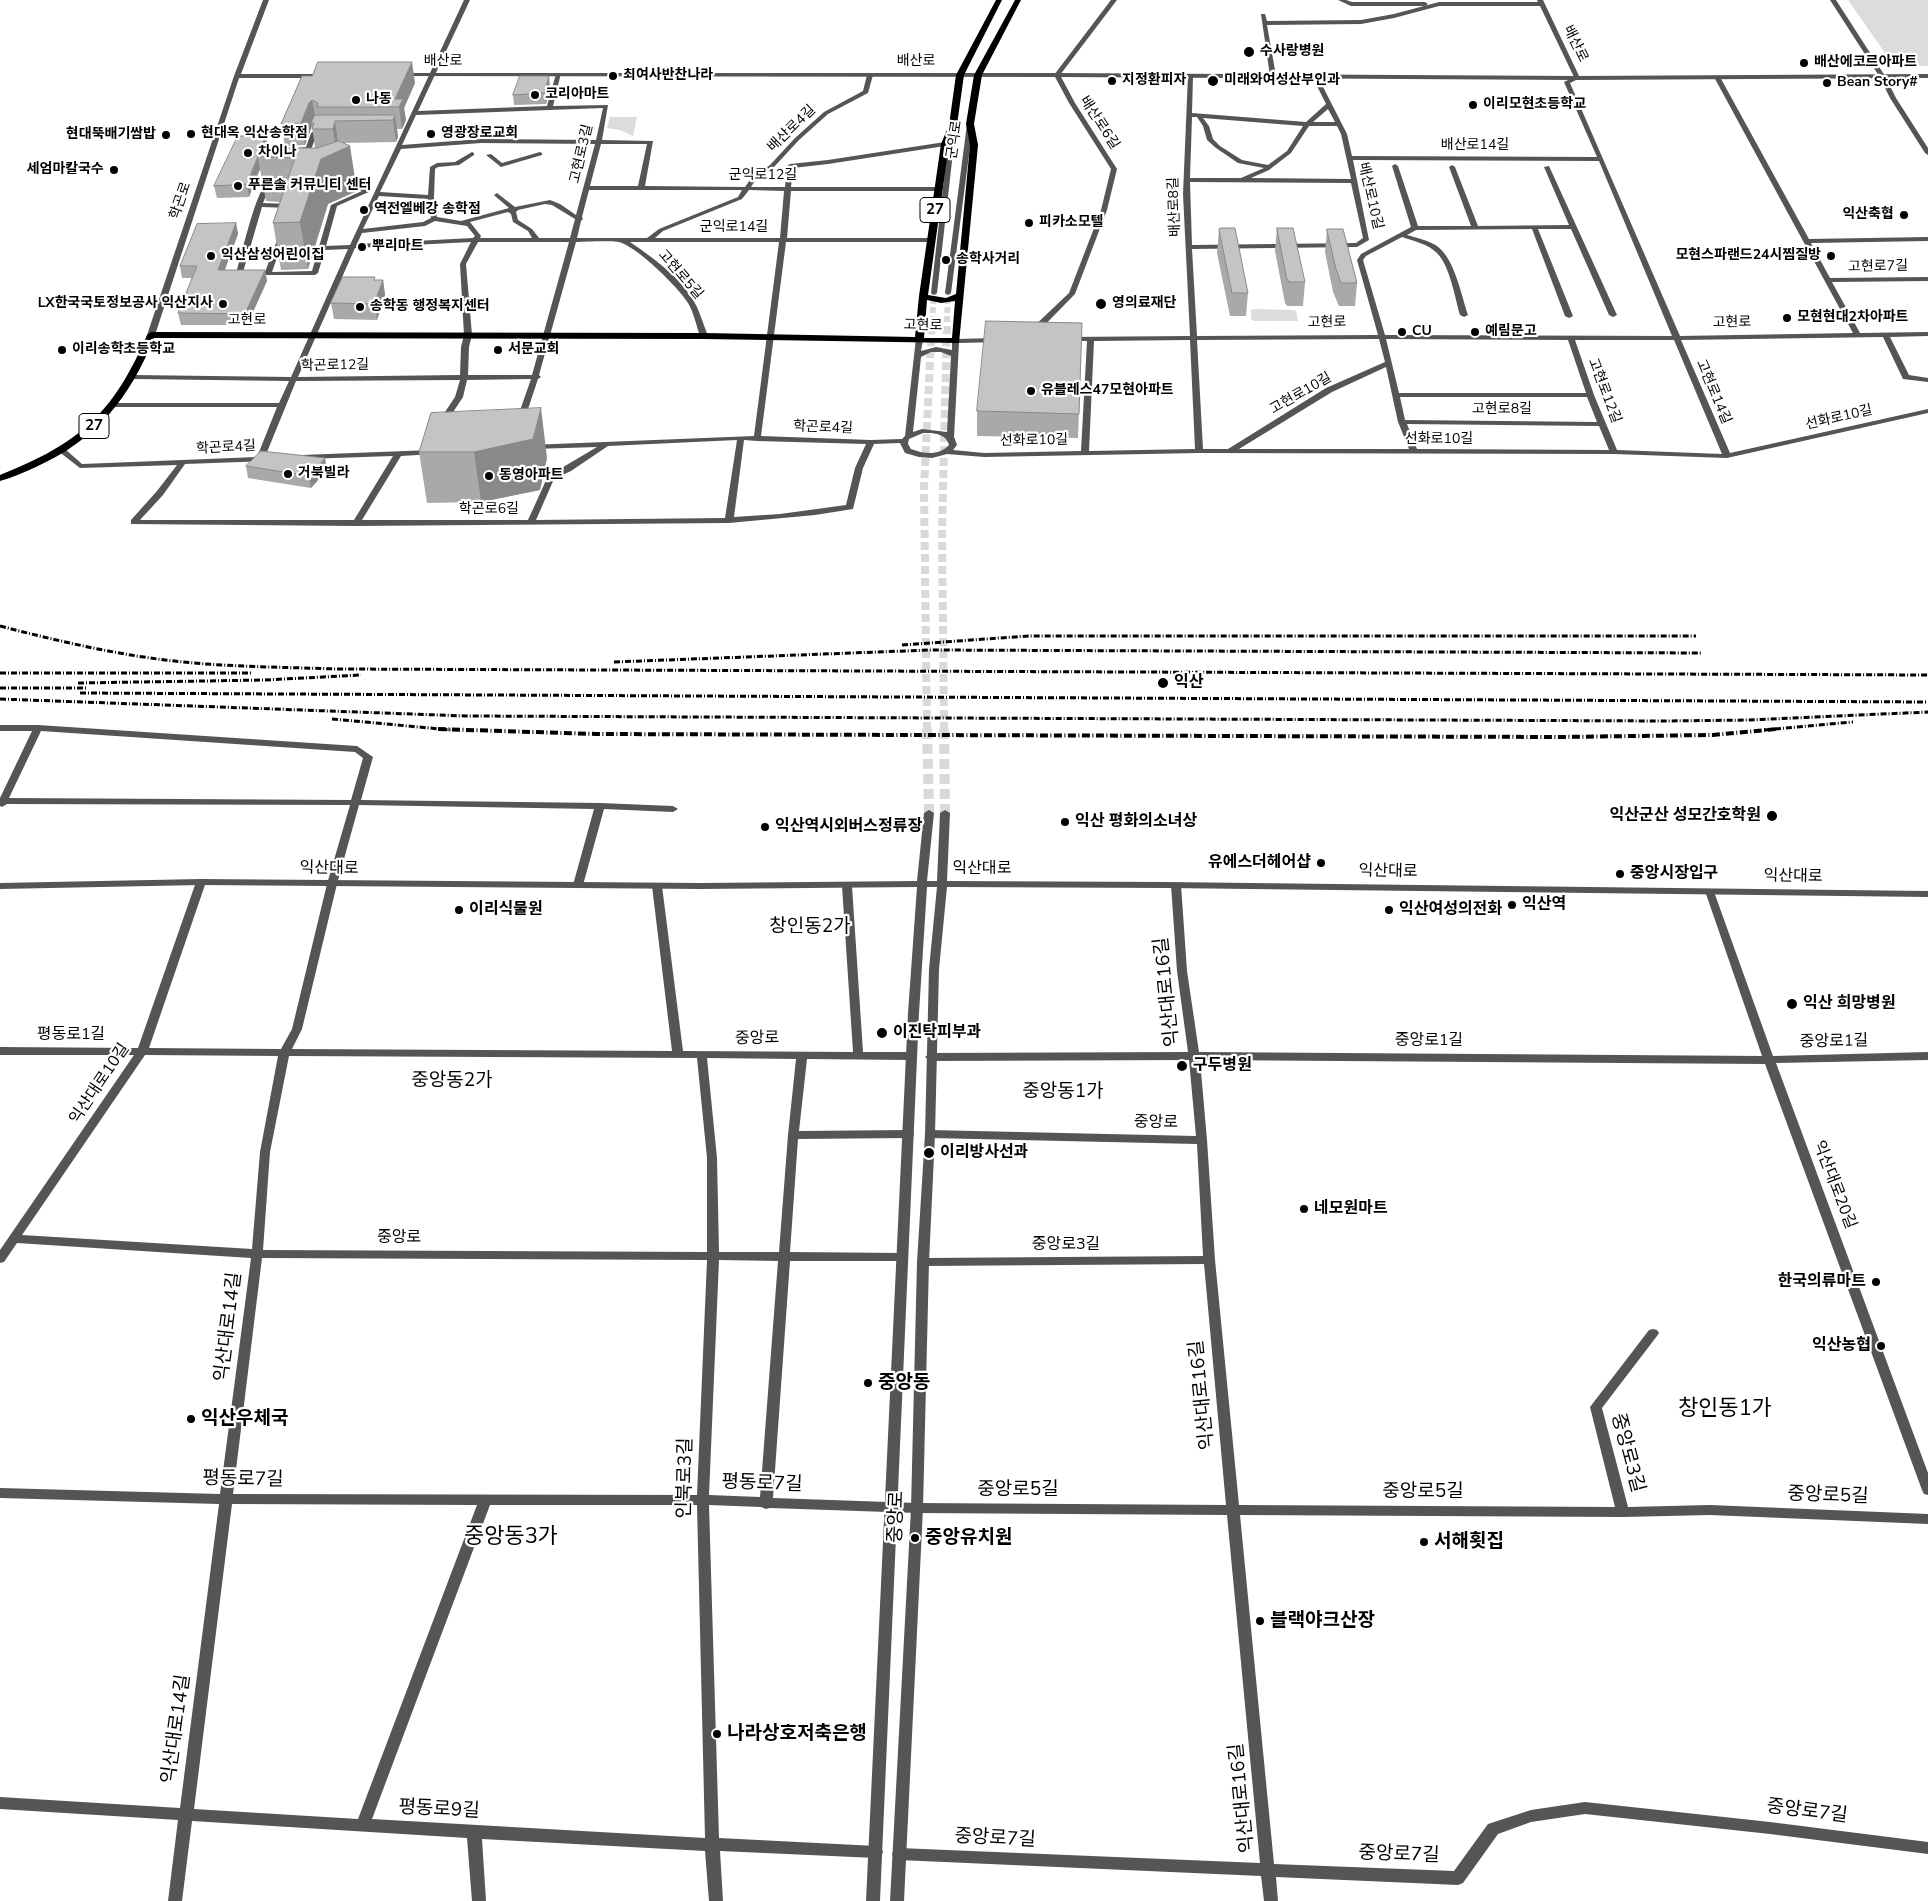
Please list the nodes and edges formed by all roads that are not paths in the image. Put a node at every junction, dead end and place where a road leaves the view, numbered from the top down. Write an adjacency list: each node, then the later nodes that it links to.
1 (266, 0): 19 (street, 학곤로)
2 (467, 0): 14 (street)
3 (999, 0): 16 (main road, 군익로 / 27)
4 (1018, 0): 17 (main road, 군익로 / 27)
5 (1114, 0): 18 (street)
6 (1341, 0): 9 (street)
7 (1833, 0): 24 (street)
8 (1541, 2): 9 (street, 배산로); 27 (street, 배산로)
9 (1438, 4): 11 (street, 배산로)
10 (1263, 16): 11 (street)
11 (1264, 23): 22 (street)
12 (559, 74): 14 (street, 배산로); 15 (street, 배산로); 29 (street)
13 (394, 75): 14 (street, 배산로)
14 (433, 75): 30 (street)
15 (870, 75): 16 (street, 배산로); 64 (street, 배산로4길)
16 (960, 75): 17 (street, 배산로); 37 (main road, 군익로 / 27)
17 (978, 75): 18 (street, 배산로); 34 (main road, 군익로 / 27)
18 (1057, 75): 21 (street, 배산로); 119 (street, 배산로6길)
19 (237, 76): 20 (street); 104 (street, 학곤로)
20 (335, 76)
21 (1190, 76): 22 (street, 배산로); 31 (street, 배산로8길)
22 (1273, 76): 23 (street, 배산로)
23 (1315, 76): 27 (street, 배산로); 28 (street, 배산로10길)
24 (1882, 76): 25 (street, 배산로); 26 (street, 배산로); 46 (street)
25 (1928, 76)
26 (1717, 77): 27 (street, 배산로); 90 (street, 고현로7길)
27 (1577, 78): 51 (street)
28 (1329, 105): 35 (street); 36 (street, 배산로10길)
29 (550, 107): 30 (street, 고현로3길); 42 (street, 고현로3길)
30 (414, 112): 41 (street)
31 (1189, 115): 32 (street); 56 (street, 배산로8길)
32 (1199, 116): 35 (street); 53 (street)
33 (317, 124): 38 (street)
34 (970, 124): 98 (street, 군익로); 100 (main road, 27)
35 (1307, 124): 36 (street); 53 (street)
36 (1339, 124): 50 (street, 배산로10길)
37 (953, 125): 43 (main road, 27); 97 (street, 군익로)
38 (314, 133): 39 (street); 45 (street)
39 (323, 133)
40 (395, 133): 41 (street)
41 (404, 133): 44 (street)
42 (599, 142): 44 (street); 60 (street, 고현로3길); 61 (street)
43 (945, 144): 62 (street, 군익로); 65 (main road, 27)
44 (399, 148): 66 (street)
45 (299, 149)
46 (1928, 152)
47 (472, 154): 68 (street)
48 (540, 154): 49 (street)
49 (489, 156)
50 (1349, 158): 51 (street, 배산로14길); 58 (street, 배산로10길)
51 (1601, 159): 116 (street)
52 (1395, 166): 79 (street)
53 (1269, 167): 57 (street)
54 (1452, 167): 76 (street)
55 (1547, 167): 78 (street)
56 (1186, 180): 57 (street); 91 (street, 배산로8길)
57 (1241, 180): 58 (street)
58 (1354, 181): 91 (street, 배산로10길)
59 (339, 184): 92 (street)
60 (587, 188): 61 (street, 군익로12길); 73 (street, 고현로3길)
61 (641, 188): 64 (street, 군익로12길)
62 (788, 188): 64 (street, 군익로12길); 65 (street, 군익로12길); 87 (street)
63 (286, 189): 69 (street)
64 (745, 189): 86 (street, 배산로4길)
65 (939, 189): 88 (main road, 27)
66 (376, 194): 68 (street); 80 (street)
67 (497, 195): 70 (street)
68 (431, 198): 72 (street)
69 (259, 205): 71 (street); 94 (street)
70 (512, 211): 73 (street); 74 (street); 84 (street)
71 (289, 215)
72 (434, 219): 74 (street); 80 (street)
73 (580, 219): 85 (street, 고현로3길)
74 (463, 222): 83 (street)
75 (286, 223): 94 (street)
76 (1475, 227): 77 (street); 79 (street)
77 (1534, 227): 78 (street); 103 (street)
78 (1573, 227): 102 (street)
79 (1415, 228): 81 (street)
80 (359, 231): 93 (street)
81 (1401, 235): 101 (street); 112 (street)
82 (1928, 239): 90 (street)
83 (477, 240): 84 (street, 군익로14길); 93 (street, 군익로14길); 109 (street)
84 (537, 240): 85 (street, 군익로14길)
85 (573, 240): 89 (street, 군익로14길); 110 (street, 고현로3길)
86 (649, 240): 87 (street, 군익로14길); 89 (street, 군익로14길)
87 (783, 240): 88 (street, 군익로14길); 113 (street)
88 (930, 240): 99 (main road, 27)
89 (624, 241): 111 (street, 고현로5길)
90 (1807, 241): 96 (street, 고현로7길)
91 (1189, 247): 114 (street, 배산로8길)
92 (322, 248): 93 (street, 군익로14길); 94 (street)
93 (351, 248): 105 (street)
94 (268, 274)
95 (1928, 279): 96 (street, 고현로7길)
96 (1828, 280): 106 (street, 고현로7길)
97 (934, 293)
98 (948, 293)
99 (923, 296): 100 (main road); 117 (main road, 27)
100 (959, 296): 122 (main road, 27)
101 (1464, 315)
102 (1613, 315)
103 (1569, 316)
104 (151, 334): 105 (main road, 고현로); 126 (main road, 학곤로 / 27)
105 (314, 334): 109 (main road, 고현로); 129 (street)
106 (1858, 334): 107 (street, 고현로); 116 (street, 고현로)
107 (1884, 334): 108 (street, 고현로); 130 (street)
108 (1928, 334)
109 (468, 335): 110 (main road, 고현로); 127 (street)
110 (549, 336): 111 (main road, 고현로); 128 (street)
111 (704, 336): 113 (main road, 고현로)
112 (1382, 336): 114 (street, 고현로); 115 (street, 고현로); 125 (street)
113 (771, 337): 117 (main road, 고현로); 143 (street)
114 (1194, 338): 121 (street, 고현로); 149 (street, 배산로8길)
115 (1571, 338): 116 (street, 고현로); 131 (street, 고현로12길)
116 (1676, 338): 156 (street, 고현로14길)
117 (919, 340): 122 (main road, 고현로); 124 (street)
118 (1005, 340): 122 (street, 고현로)
119 (1034, 340)
120 (1063, 340): 121 (street, 고현로)
121 (1091, 340): 154 (street)
122 (956, 341): 123 (street)
123 (955, 355): 124 (street); 140 (street)
124 (917, 356): 142 (street)
125 (1389, 363): 132 (street); 151 (street, 고현로10길)
126 (133, 377): 129 (street, 학곤로12길); 134 (main road, 학곤로 / 27)
127 (464, 377): 128 (street, 학곤로12길); 129 (street, 학곤로12길); 138 (street)
128 (537, 377): 139 (street)
129 (293, 379): 133 (street)
130 (1928, 380)
131 (1590, 394): 132 (street, 고현로8길); 137 (street, 고현로12길)
132 (1395, 395): 136 (street)
133 (282, 405): 134 (street); 159 (street)
134 (113, 406): 147 (main road, 학곤로 / 27)
135 (1928, 411): 156 (street, 선화로10길)
136 (1402, 422): 137 (street, 고현로8길); 152 (street)
137 (1603, 424): 153 (street, 고현로12길)
138 (437, 430)
139 (517, 430)
140 (950, 437): 142 (street, 학곤로4길); 150 (street)
141 (741, 438): 143 (street, 학곤로4길); 145 (street, 학곤로4길); 162 (street)
142 (906, 438): 144 (street, 학곤로4길); 150 (street, 선화로10길)
143 (757, 439): 144 (street, 학곤로4길)
144 (871, 442): 162 (street, 학곤로6길)
145 (607, 444): 146 (street, 학곤로4길); 163 (street)
146 (520, 448)
147 (62, 451): 160 (street, 학곤로4길); 161 (main road, 학곤로 / 27)
148 (442, 451): 155 (street)
149 (1199, 451): 151 (street, 선화로10길); 154 (street, 선화로10길)
150 (946, 452): 154 (street, 선화로10길)
151 (1228, 452): 152 (street, 선화로10길)
152 (1414, 452): 153 (street, 선화로10길)
153 (1614, 452): 156 (street, 선화로10길)
154 (1085, 453)
155 (398, 454): 158 (street); 164 (street)
156 (1726, 456)
157 (280, 458): 159 (street, 학곤로4길)
158 (299, 458)
159 (260, 459): 160 (street, 학곤로4길)
160 (182, 463): 164 (street, 학곤로6길)
161 (0, 478)
162 (730, 521): 163 (street, 학곤로6길)
163 (532, 522): 164 (street, 학곤로6길)
164 (356, 524)
165 (0, 728): 166 (street)
166 (38, 728): 167 (street); 168 (street, 익산대로14길)
167 (1, 803): 168 (street)
168 (355, 803): 169 (street); 174 (street, 익산대로14길)
169 (600, 806): 170 (street); 177 (street)
170 (673, 809)
171 (930, 813): 175 (street, 중앙로)
172 (945, 814): 176 (street, 중앙로)
173 (201, 882): 174 (street, 익산대로); 179 (street, 익산대로); 185 (street, 익산대로10길)
174 (332, 884): 177 (street, 익산대로); 186 (street, 익산대로14길)
175 (921, 884): 176 (street, 익산대로); 181 (street, 익산대로); 191 (street, 중앙로)
176 (942, 884): 178 (street, 익산대로); 194 (street, 중앙로)
177 (578, 885): 180 (street, 익산대로)
178 (1176, 885): 182 (street, 익산대로); 192 (street, 익산대로16길)
179 (0, 886)
180 (657, 886): 181 (street, 익산대로); 188 (street)
181 (847, 886): 189 (street)
182 (1710, 891): 183 (street, 익산대로); 195 (street, 익산대로20길)
183 (1928, 894)
184 (0, 1051): 185 (street, 평동로1길)
185 (142, 1052): 186 (street, 중앙로); 200 (street, 익산대로10길)
186 (284, 1054): 188 (street, 중앙로); 201 (street, 익산대로14길)
187 (802, 1054): 189 (street, 중앙로); 190 (street, 중앙로); 198 (street, 중앙로)
188 (678, 1055): 190 (street, 중앙로)
189 (858, 1055): 191 (street, 중앙로)
190 (702, 1056): 202 (street, 인북로3길)
191 (911, 1056): 196 (street, 중앙로)
192 (1194, 1056): 194 (street, 중앙로1길); 195 (street, 중앙로1길); 199 (street, 익산대로16길)
193 (1928, 1056): 195 (street, 중앙로1길)
194 (930, 1058): 197 (street, 중앙로)
195 (1770, 1060): 209 (street, 익산대로20길)
196 (909, 1134): 198 (street); 204 (street, 중앙로)
197 (930, 1134): 199 (street, 중앙로); 207 (street, 중앙로)
198 (792, 1136): 203 (street, 중앙로)
199 (1202, 1140): 206 (street, 익산대로16길)
200 (14, 1239): 201 (street, 중앙로); 205 (street, 익산대로10길)
201 (257, 1254): 202 (street, 중앙로); 211 (street, 익산대로14길)
202 (713, 1256): 203 (street, 중앙로); 213 (street, 인북로3길)
203 (785, 1257): 204 (street, 중앙로); 214 (street, 중앙로)
204 (902, 1257): 215 (street, 중앙로)
205 (0, 1259)
206 (1209, 1260): 207 (street, 중앙로3길); 217 (street, 익산대로16길)
207 (923, 1262): 216 (street, 중앙로)
208 (1653, 1333): 218 (street, 중앙로3길)
209 (1928, 1490)
210 (0, 1493): 211 (street, 평동로7길)
211 (226, 1499): 212 (street, 평동로7길); 221 (street, 익산대로14길)
212 (486, 1500): 213 (street, 평동로7길); 222 (street)
213 (703, 1500): 214 (street, 평동로7길); 224 (street, 인북로3길)
214 (766, 1504): 215 (street, 평동로7길)
215 (892, 1508): 216 (street, 평동로7길); 226 (street, 중앙로)
216 (917, 1508): 217 (street, 중앙로5길); 227 (street, 중앙로)
217 (1233, 1510): 218 (street, 중앙로5길); 228 (street, 익산대로16길)
218 (1623, 1512): 219 (street, 중앙로5길)
219 (1928, 1519)
220 (0, 1803): 221 (street, 평동로9길)
221 (184, 1814): 222 (street, 평동로9길); 229 (street, 익산대로14길)
222 (363, 1825): 223 (street, 평동로9길)
223 (474, 1832): 224 (street, 평동로9길); 230 (street)
224 (712, 1845): 226 (street, 평동로9길); 231 (street, 인북로3길)
225 (1928, 1848): 228 (street, 중앙로7길)
226 (876, 1852): 232 (street, 중앙로)
227 (899, 1854): 228 (street, 중앙로7길); 233 (street, 중앙로)
228 (1268, 1870): 234 (street, 익산대로16길)
229 (175, 1901)
230 (479, 1901)
231 (716, 1901)
232 (873, 1901)
233 (897, 1901)
234 (1271, 1901)

